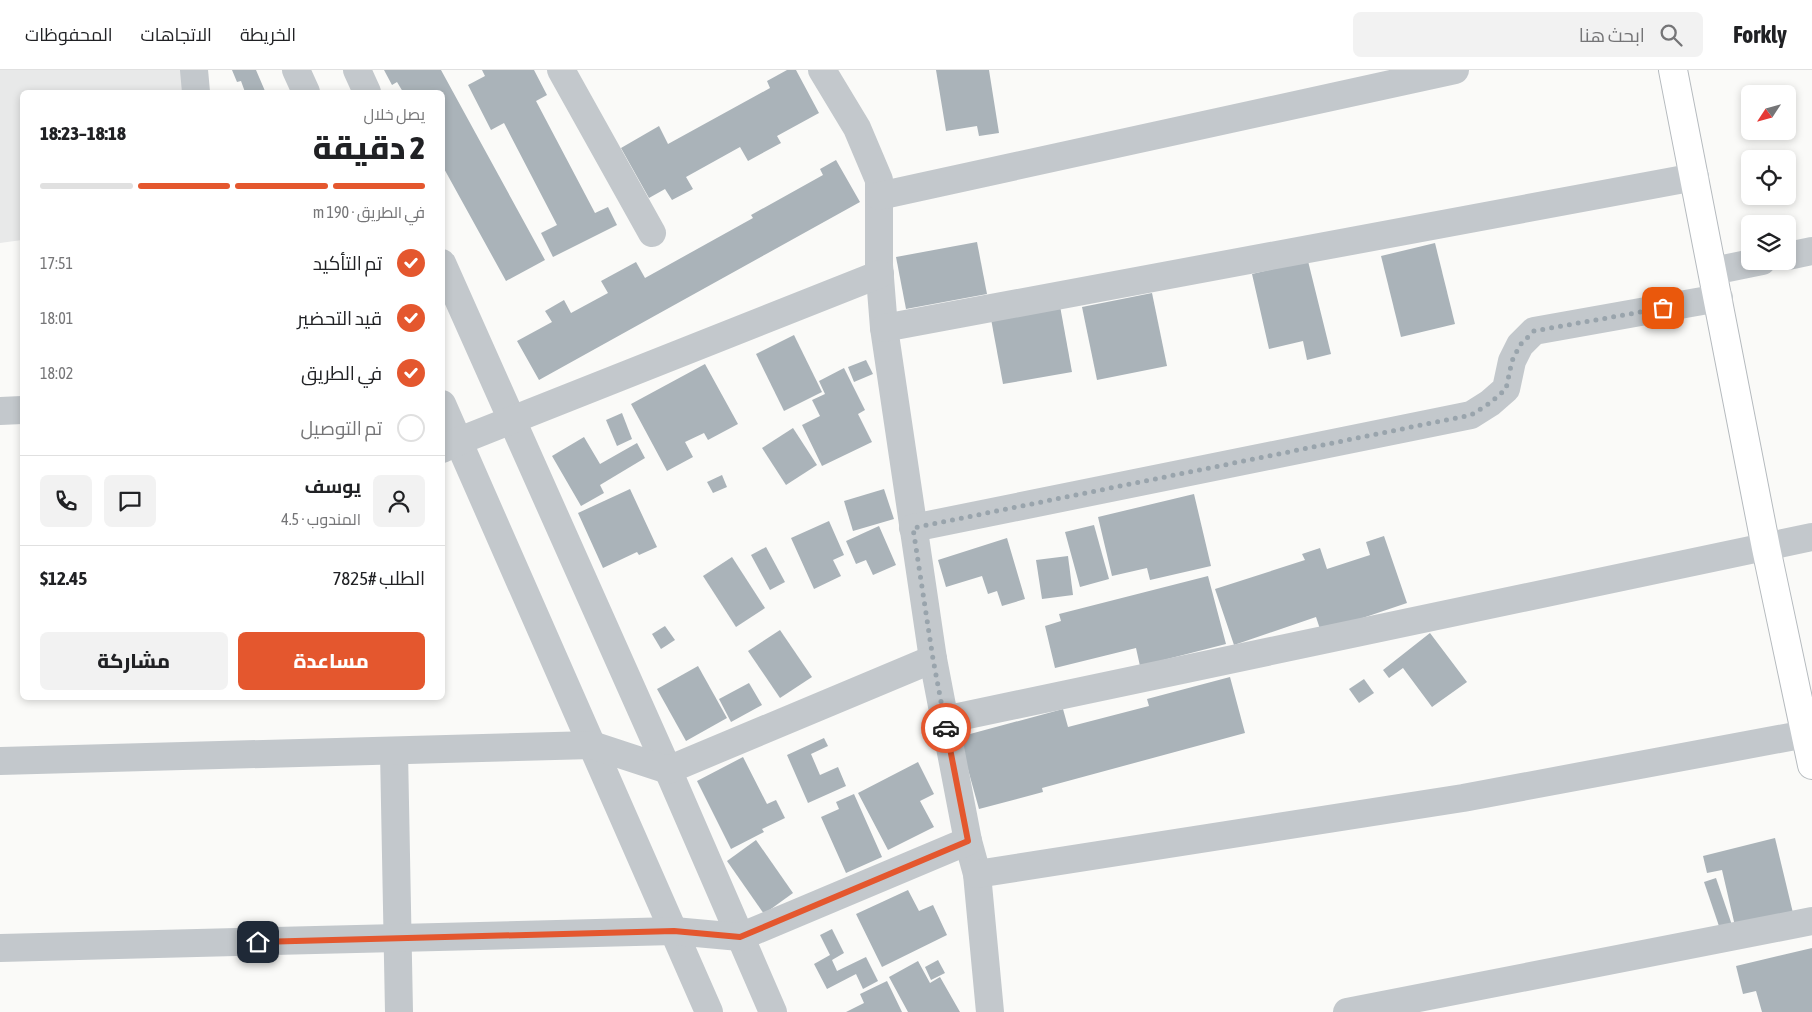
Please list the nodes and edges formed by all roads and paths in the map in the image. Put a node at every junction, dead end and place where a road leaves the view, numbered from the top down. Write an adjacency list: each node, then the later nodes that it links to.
1 (194, 70): 8 (street)
2 (296, 70): 9 (street)
3 (357, 70): 10 (street)
4 (560, 70): 13 (street)
5 (822, 70): 12 (street)
6 (1456, 70): 12 (street)
7 (1673, 70): 11 (main road)
8 (196, 90)
9 (305, 90)
10 (366, 90)
11 (1695, 177): 18 (main road); 21 (street)
12 (879, 196): 19 (street)
13 (652, 233)
14 (1812, 251): 15 (street)
15 (1796, 254)
16 (1741, 265): 18 (street)
17 (445, 270): 25 (street)
18 (1713, 271): 20 (main road)
19 (880, 274): 21 (street); 25 (street)
20 (1719, 298): 27 (street); 29 (main road)
21 (884, 328): 27 (street)
22 (20, 410): 23 (street)
23 (0, 411)
24 (445, 418): 26 (street)
25 (511, 420): 26 (street); 37 (street)
26 (451, 445): 33 (street)
27 (913, 528): 30 (street)
28 (1812, 538): 29 (street)
29 (1766, 548): 31 (street); 32 (main road)
30 (933, 659): 31 (street); 37 (street)
31 (944, 720): 38 (street)
32 (1806, 734): 36 (main road); 39 (street)
33 (592, 744): 34 (street); 37 (street); 41 (street)
34 (394, 751): 35 (street); 43 (street)
35 (0, 761)
36 (1812, 764)
37 (668, 770): 42 (street)
38 (968, 841): 39 (street); 42 (street)
39 (977, 874): 48 (street)
40 (1812, 921): 49 (street)
41 (674, 931): 42 (street); 43 (street); 46 (street)
42 (740, 937): 47 (street)
43 (397, 938): 44 (street); 45 (street)
44 (0, 948)
45 (399, 1012)
46 (709, 1012)
47 (773, 1012)
48 (990, 1012)
49 (1347, 1012)

